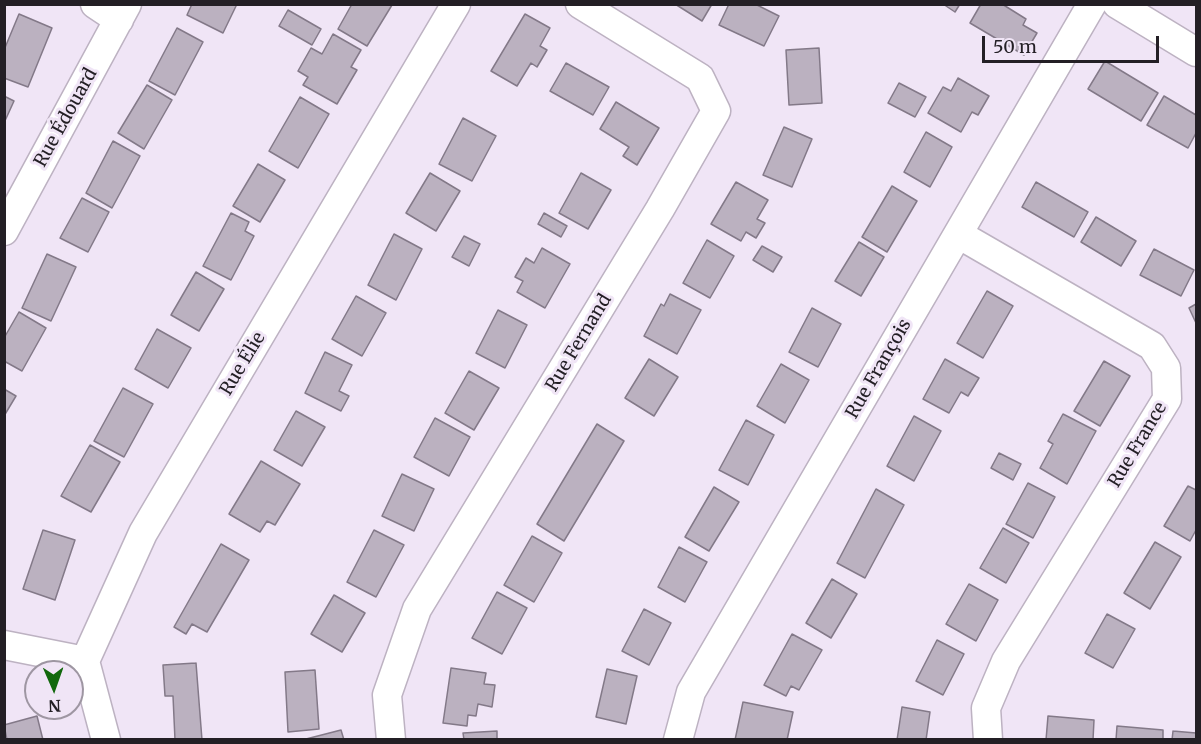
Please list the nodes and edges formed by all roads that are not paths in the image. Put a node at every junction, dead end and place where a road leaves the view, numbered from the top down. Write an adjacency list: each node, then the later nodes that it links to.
1 (95, 4): 6 (street)
2 (456, 4): 11 (street, Rue Élie)
3 (580, 4): 13 (street, Rue Fernand)
4 (1092, 4): 9 (street, Rue François)
5 (1117, 4): 7 (street)
6 (123, 12): 8 (street, Rue Édouard)
7 (1197, 52)
8 (4, 231)
9 (958, 234): 14 (street, Rue François); 15 (street, Rue France)
10 (4, 645): 11 (street)
11 (86, 662): 12 (street)
12 (106, 740)
13 (391, 740)
14 (678, 740)
15 (988, 740)

